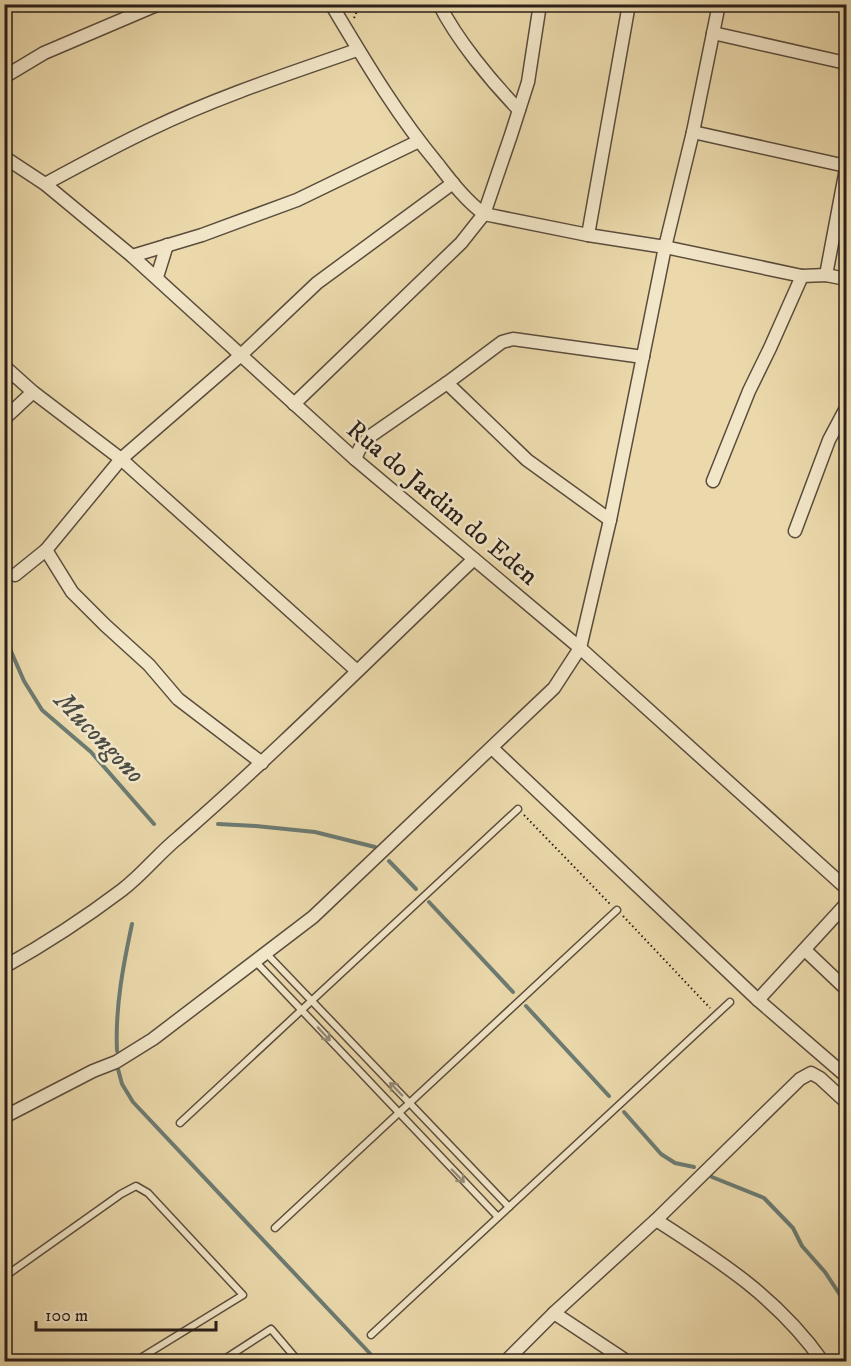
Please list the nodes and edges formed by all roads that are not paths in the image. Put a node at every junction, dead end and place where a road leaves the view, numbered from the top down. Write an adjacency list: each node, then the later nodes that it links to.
1 (159, 4): 10 (street)
2 (332, 4): 8 (street)
3 (439, 4): 11 (street)
4 (540, 4): 11 (street)
5 (630, 4): 19 (street)
6 (719, 4): 7 (street)
7 (713, 33): 9 (street); 12 (street)
8 (357, 50): 13 (street); 17 (street)
9 (846, 63)
10 (4, 76)
11 (519, 110): 18 (street)
12 (693, 132): 15 (street); 21 (street)
13 (419, 141): 16 (street); 20 (street)
14 (4, 157): 17 (street, Rua do Jardim do Eden)
15 (846, 168): 23 (street)
16 (453, 183): 18 (street); 27 (street)
17 (45, 184): 22 (street, Rua do Jardim do Eden)
18 (484, 214): 19 (street); 32 (street)
19 (588, 236): 21 (street)
20 (167, 245): 22 (street); 25 (street)
21 (665, 247): 24 (street); 28 (street)
22 (132, 256): 25 (street, Rua do Jardim do Eden)
23 (826, 275): 24 (street); 26 (street)
24 (802, 276): 37 (street)
25 (157, 277): 27 (street, Rua do Jardim do Eden)
26 (846, 279)
27 (241, 355): 32 (street, Rua do Jardim do Eden); 35 (street)
28 (644, 357): 30 (street); 38 (street)
29 (4, 366): 31 (street)
30 (447, 383): 36 (street); 38 (street)
31 (33, 392): 34 (street); 35 (street)
32 (294, 404): 36 (street, Rua do Jardim do Eden)
33 (846, 408): 39 (street)
34 (4, 419)
35 (122, 459): 40 (street); 44 (street)
36 (356, 459): 41 (street, Rua do Jardim do Eden)
37 (713, 481)
38 (610, 520): 43 (street)
39 (795, 531)
40 (46, 550): 42 (street); 46 (street)
41 (474, 559): 43 (street, Rua do Jardim do Eden); 44 (street)
42 (15, 575)
43 (580, 648): 45 (street); 48 (street, Rua do Jardim do Eden)
44 (357, 671): 46 (street)
45 (492, 748): 52 (street); 56 (street)
46 (262, 763): 54 (street)
47 (518, 809): 57 (lane)
48 (846, 888)
49 (846, 904): 51 (street)
50 (616, 910): 62 (lane)
51 (805, 950): 55 (street); 56 (street)
52 (266, 953): 53 (street); 57 (lane)
53 (255, 961): 59 (lane); 64 (street)
54 (4, 967)
55 (846, 988)
56 (758, 1000): 60 (street)
57 (312, 1001): 59 (lane); 62 (lane, one-way to 57)
58 (730, 1002): 66 (lane)
59 (302, 1010): 63 (lane, one-way to 63); 65 (lane)
60 (846, 1076)
61 (846, 1102): 68 (street)
62 (410, 1103): 63 (lane); 66 (lane)
63 (399, 1113): 67 (lane, one-way to 67); 69 (lane)
64 (4, 1117)
65 (180, 1123)
66 (509, 1207): 67 (lane)
67 (498, 1217): 72 (lane)
68 (656, 1220): 71 (street); 78 (street)
69 (275, 1228)
70 (4, 1277): 73 (lane)
71 (554, 1313): 76 (street); 77 (street)
72 (371, 1335)
73 (134, 1362)
74 (220, 1362): 75 (lane)
75 (299, 1362)
76 (505, 1362)
77 (628, 1362)
78 (823, 1362)

